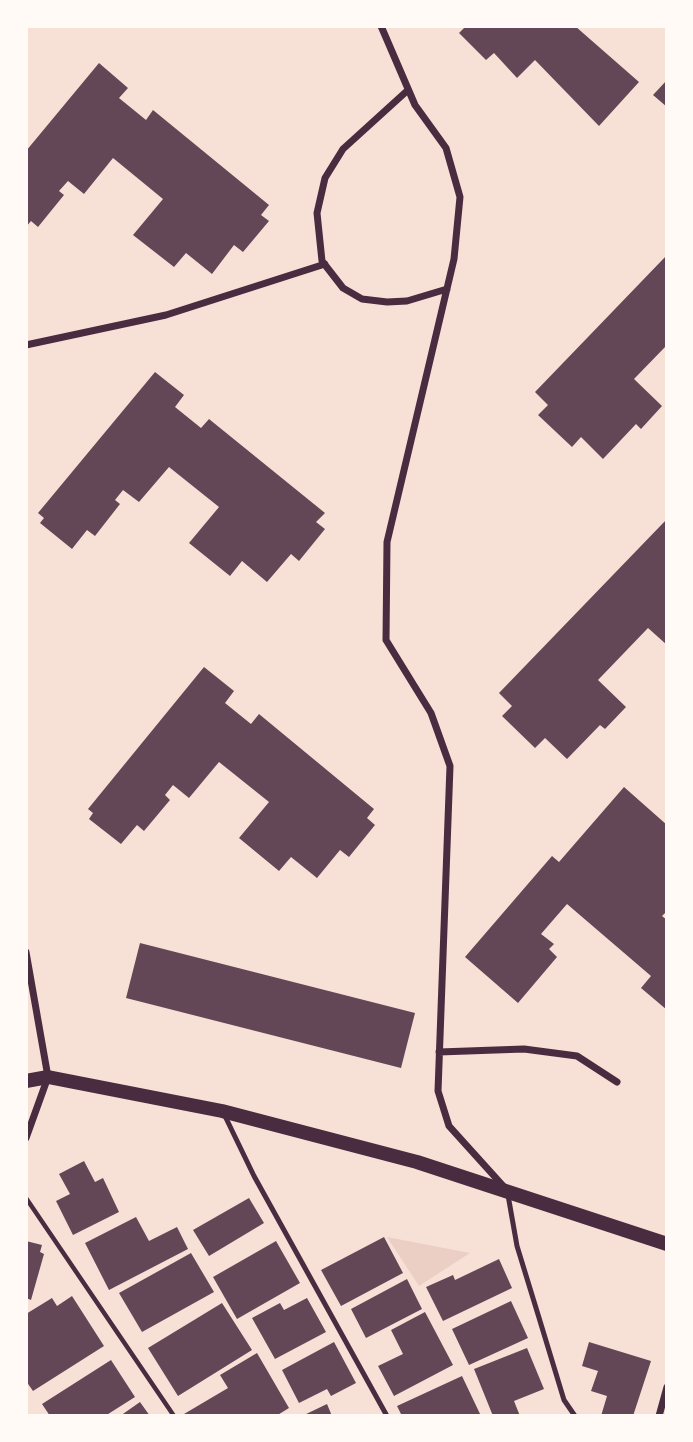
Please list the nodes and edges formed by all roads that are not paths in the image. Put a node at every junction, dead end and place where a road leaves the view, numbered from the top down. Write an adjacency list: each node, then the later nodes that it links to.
1 (381, 26): 2 (street)
2 (408, 90): 3 (street); 4 (street)
3 (325, 264): 4 (street); 5 (street)
4 (447, 289): 7 (street)
5 (26, 345)
6 (26, 952): 8 (street)
7 (439, 1052): 10 (street); 13 (street)
8 (48, 1077): 9 (main road); 11 (main road); 12 (street)
9 (26, 1081)
10 (617, 1082)
11 (222, 1111): 13 (main road); 16 (lane)
12 (26, 1138)
13 (507, 1191): 14 (main road); 17 (lane)
14 (667, 1244)
15 (667, 1387): 18 (street)
16 (387, 1416)
17 (575, 1416)
18 (659, 1416)

